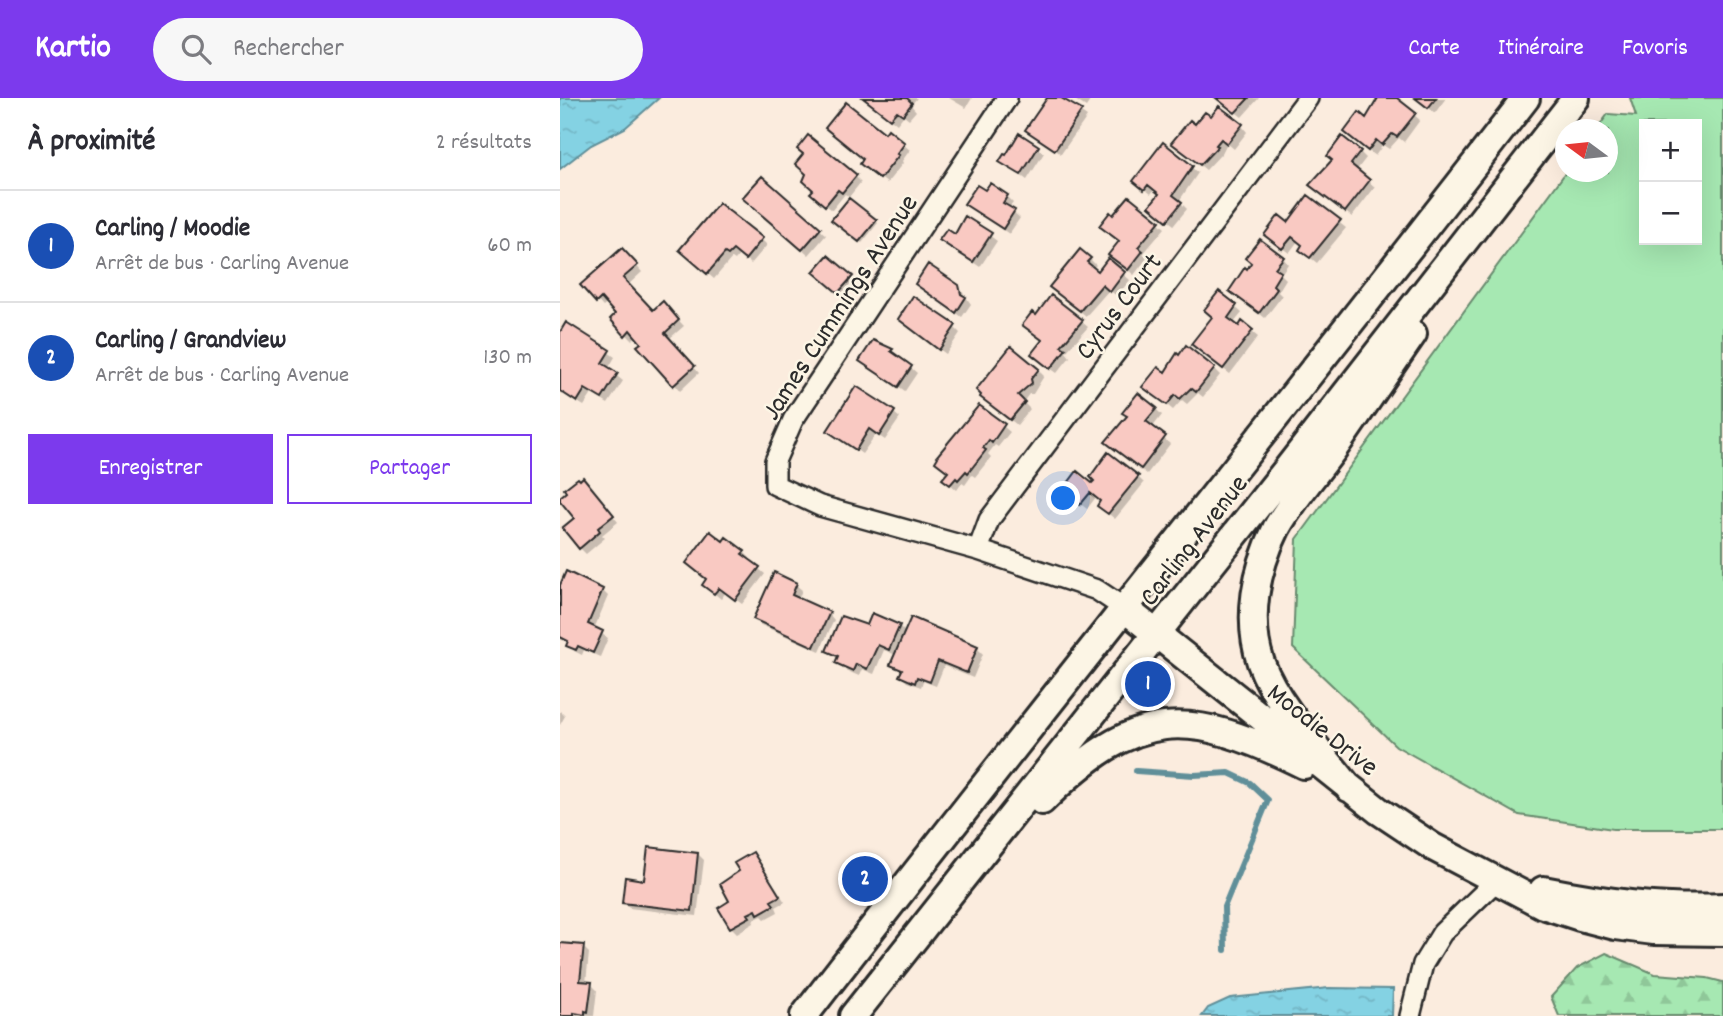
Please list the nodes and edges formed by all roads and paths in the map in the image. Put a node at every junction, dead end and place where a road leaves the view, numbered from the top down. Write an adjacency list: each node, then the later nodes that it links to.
1 (1007, 98): 8 (street, James Cummings Avenue)
2 (1308, 98): 8 (street, Cyrus Court)
3 (1526, 98): 9 (main road, Carling Avenue)
4 (1576, 98): 5 (main road, Carling Avenue)
5 (1561, 119)
6 (1555, 126): 10 (main road, Carling Avenue)
7 (1555, 127): 11 (main road)
8 (978, 550): 9 (street, James Cummings Avenue)
9 (1124, 608): 10 (main road, Moodie Drive); 16 (main road, Carling Avenue)
10 (1156, 635): 11 (main road, Moodie Drive); 13 (main road, Carling Avenue)
11 (1349, 788): 12 (main road, Moodie Drive); 13 (main road)
12 (1497, 880): 14 (main road, Moodie Drive); 15 (main road, Moodie Drive); 18 (street)
13 (956, 887): 17 (main road, Carling Avenue)
14 (1723, 907)
15 (1723, 932)
16 (804, 1016)
17 (853, 1016)
18 (1410, 1016)

